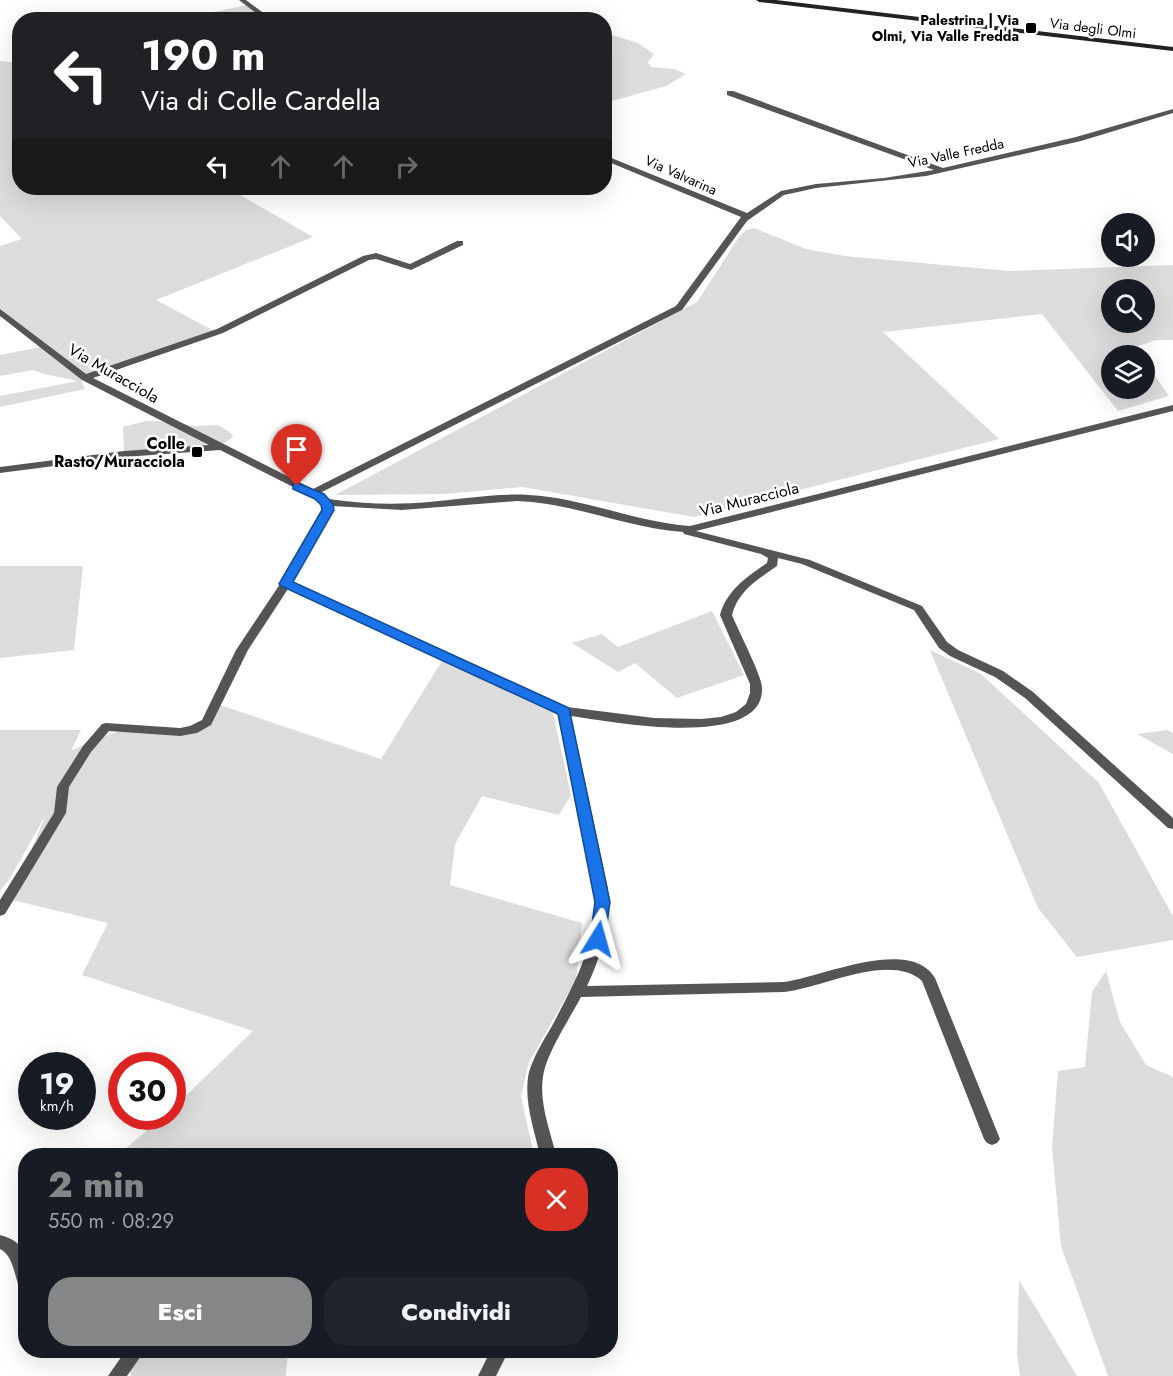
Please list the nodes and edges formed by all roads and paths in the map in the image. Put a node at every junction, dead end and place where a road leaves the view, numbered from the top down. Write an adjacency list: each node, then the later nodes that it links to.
1 (242, 0): 3 (street)
2 (759, 0): 4 (street, Via degli Olmi)
3 (259, 12)
4 (1173, 49)
5 (730, 93): 8 (street)
6 (1173, 111): 8 (street, Via Valle Fredda)
7 (612, 160): 9 (street, Via Valvarina)
8 (942, 170): 9 (street, Via Valle Fredda)
9 (746, 216): 16 (street)
10 (460, 243): 12 (street)
11 (0, 312): 12 (street, Via Muracciola)
12 (85, 378): 14 (street, Via Muracciola)
13 (1173, 408): 18 (street, Via Muracciola)
14 (221, 447): 15 (street); 16 (street, Via Muracciola)
15 (0, 470)
16 (313, 493): 17 (street, Via Muracciola)
17 (326, 502): 18 (street, Via Muracciola); 20 (street)
18 (678, 529): 19 (street)
19 (765, 552): 21 (street); 22 (street)
20 (286, 584): 21 (street); 23 (street)
21 (564, 711): 24 (street)
22 (1173, 825)
23 (0, 911)
24 (578, 992): 25 (street); 26 (street)
25 (992, 1139)
26 (547, 1148)
27 (0, 1242): 28 (street)
28 (18, 1259)
29 (130, 1358): 31 (street)
30 (496, 1358): 32 (street)
31 (117, 1376)
32 (487, 1376)

